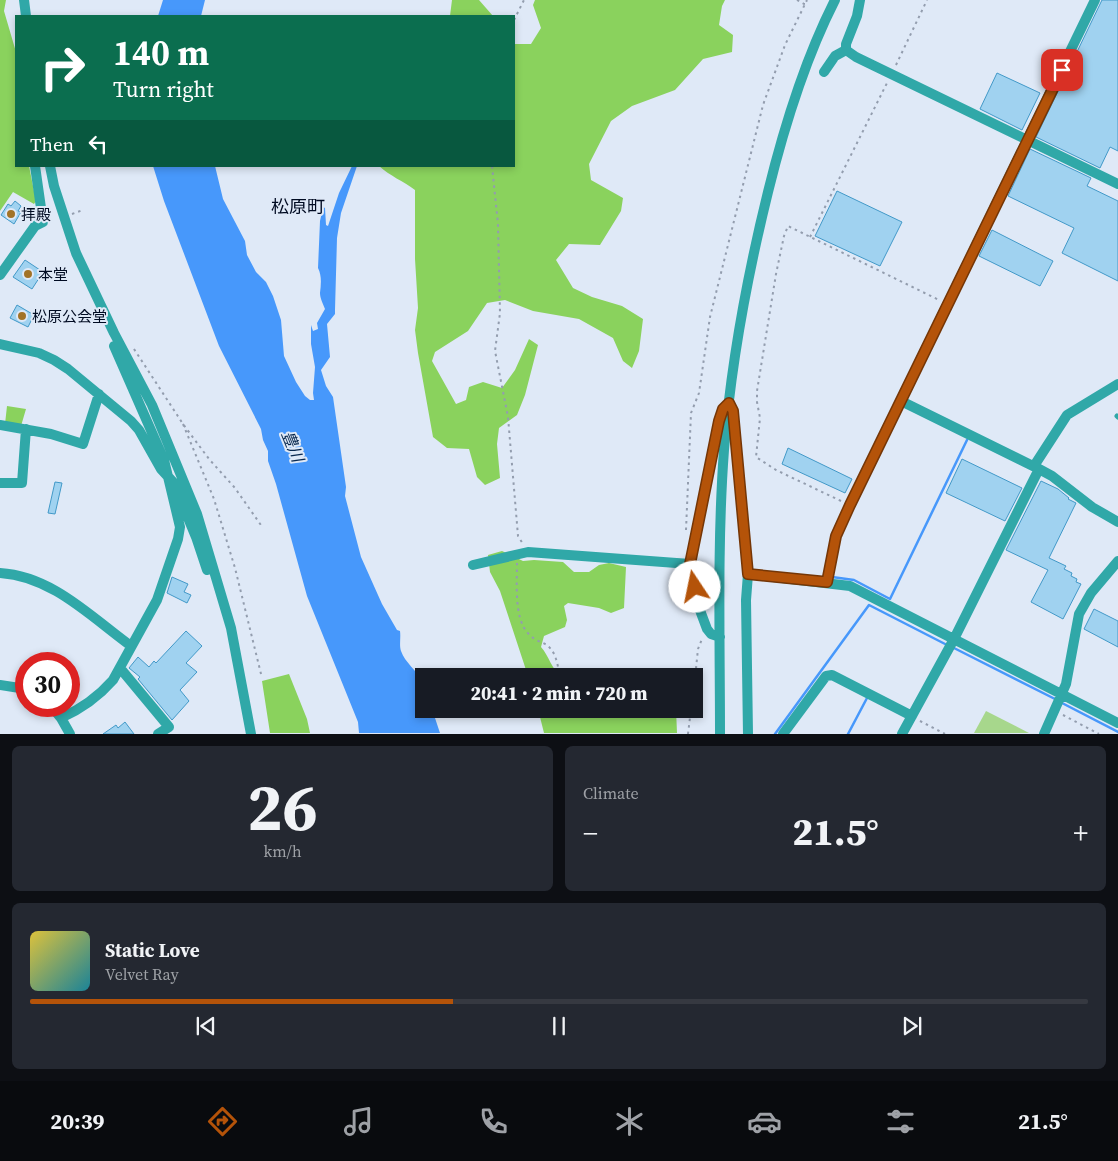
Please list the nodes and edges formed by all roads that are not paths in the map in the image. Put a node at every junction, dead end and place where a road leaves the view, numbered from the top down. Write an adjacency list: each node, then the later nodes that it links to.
1 (24, 0): 5 (street)
2 (835, 0): 18 (street)
3 (860, 0): 6 (street)
4 (1095, 0): 8 (street)
5 (26, 15)
6 (846, 50): 7 (street); 8 (street)
7 (824, 72)
8 (1028, 141): 11 (street); 17 (street)
9 (35, 167): 12 (street)
10 (50, 167): 13 (street)
11 (1118, 184)
12 (0, 275)
13 (114, 333): 22 (street); 31 (street)
14 (0, 347): 16 (street)
15 (1118, 384): 21 (street)
16 (99, 394): 20 (street); 22 (street)
17 (900, 401): 21 (street); 30 (street)
18 (729, 403): 25 (street); 29 (street); 32 (street)
19 (0, 425): 20 (street)
20 (26, 429): 23 (street)
21 (1037, 468): 24 (street); 33 (street)
22 (167, 477): 31 (street); 34 (street)
23 (0, 483)
24 (1118, 522)
25 (690, 564): 26 (street); 32 (street)
26 (473, 565)
27 (1116, 567): 38 (street)
28 (0, 573): 34 (street)
29 (748, 574): 30 (street); 46 (street)
30 (827, 582): 33 (street)
31 (221, 594): 44 (street)
32 (720, 637): 45 (street)
33 (951, 643): 38 (street); 39 (street)
34 (131, 646): 35 (street)
35 (120, 668): 40 (street); 43 (street)
36 (0, 685): 37 (street)
37 (15, 687)
38 (1062, 695): 41 (street); 49 (street)
39 (912, 716): 47 (street); 48 (street)
40 (61, 718): 42 (street)
41 (1118, 723)
42 (70, 734)
43 (158, 734)
44 (251, 734)
45 (720, 734)
46 (748, 734)
47 (783, 734)
48 (902, 734)
49 (1044, 734)

